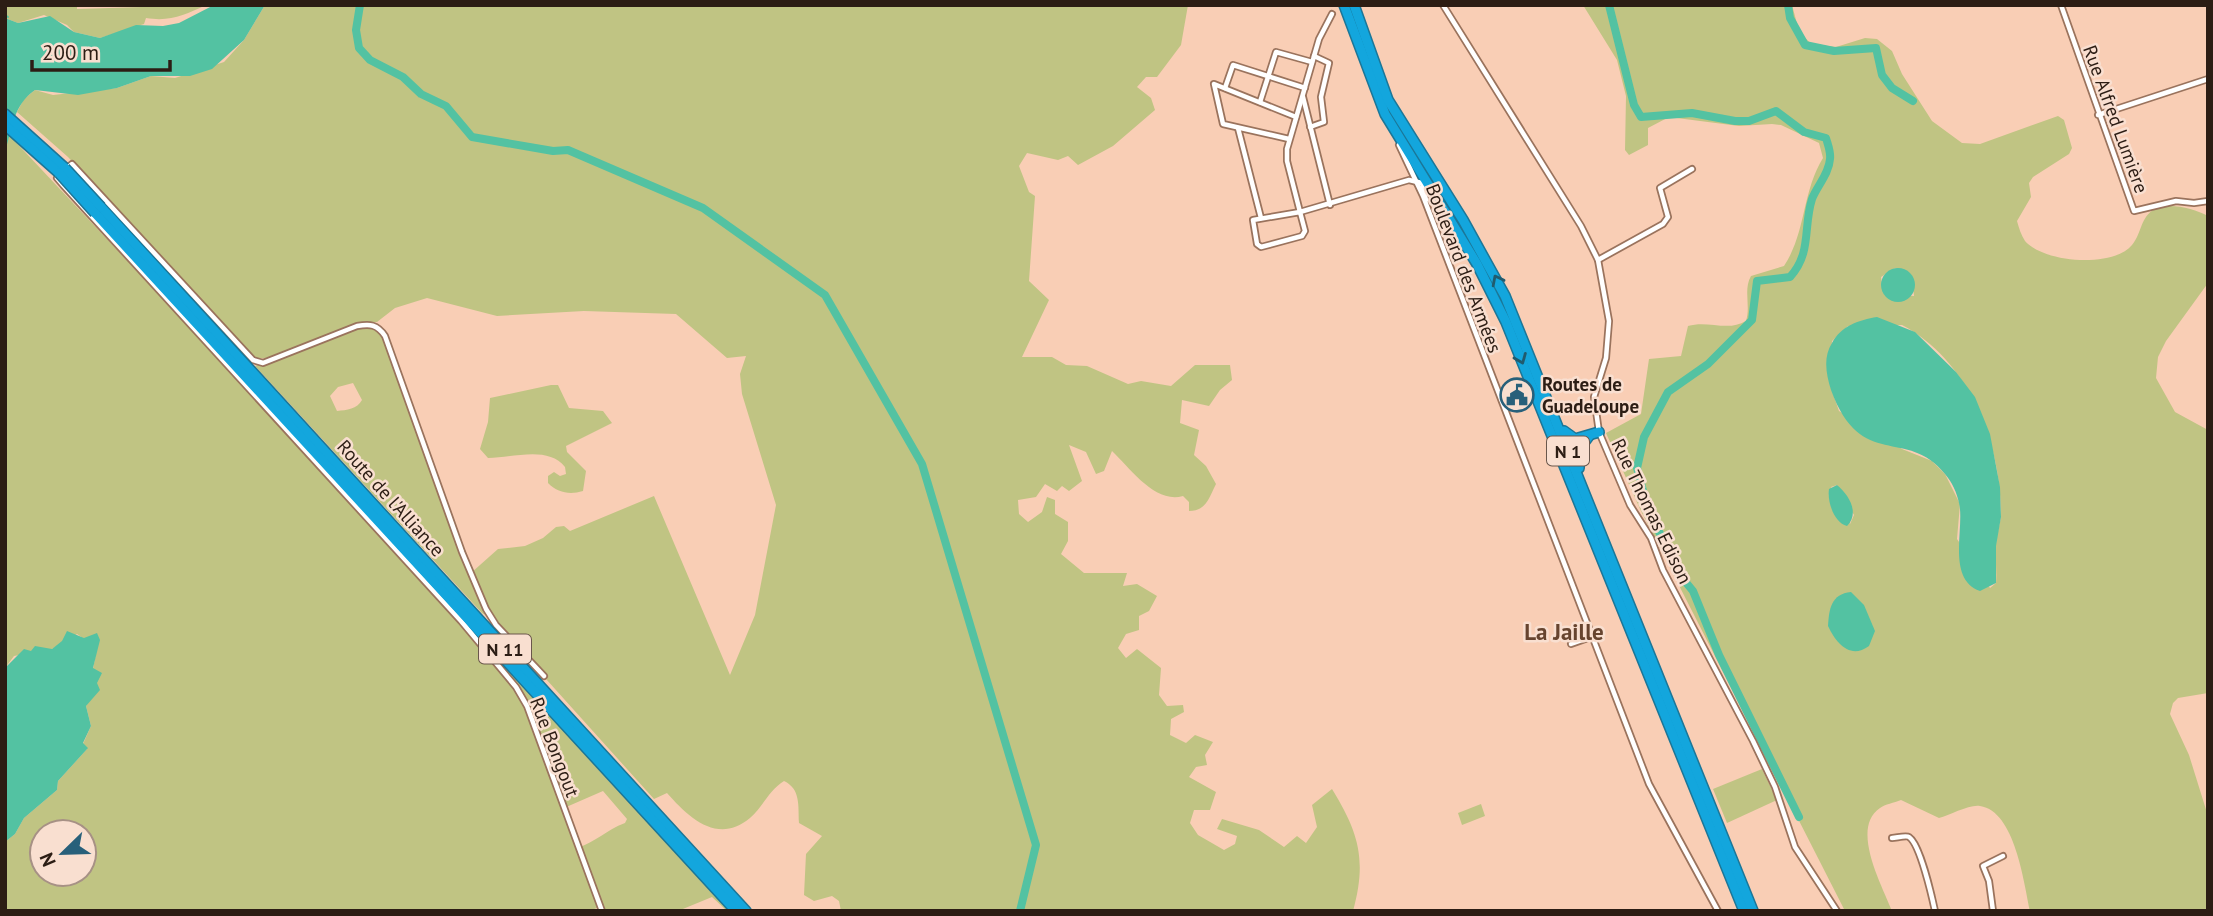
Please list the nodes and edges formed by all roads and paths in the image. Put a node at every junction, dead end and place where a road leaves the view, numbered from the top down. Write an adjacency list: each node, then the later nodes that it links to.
1 (1344, 5): 9 (highway, N 1)
2 (1354, 5): 7 (highway, N 1)
3 (1362, 5): 7 (highway)
4 (1443, 5): 31 (street, Rue Thomas Edison)
5 (2061, 5): 18 (street, Rue Alfred Lumière)
6 (1332, 14): 8 (street)
7 (1362, 26): 32 (highway, N 1, one-way to 7)
8 (1314, 56): 10 (street); 22 (street)
9 (1364, 61): 25 (street, Boulevard des Armées); 35 (highway, N 1, one-way to 35)
10 (1312, 62): 11 (street); 14 (street)
11 (1268, 76): 13 (street); 14 (street); 16 (street)
12 (2208, 79): 18 (street)
13 (1225, 88): 16 (street); 21 (street)
14 (1305, 88): 15 (street)
15 (1303, 96): 19 (street); 22 (street)
16 (1260, 102): 19 (street)
17 (5, 114): 28 (highway, Route de l'Alliance / N 11, bridge)
18 (2098, 115): 26 (street, Rue Alfred Lumière)
19 (1296, 117): 23 (street)
20 (5, 125): 28 (highway, Route de l'Alliance / N 11, bridge)
21 (1238, 127): 23 (street); 30 (street)
22 (1310, 127): 27 (street)
23 (1290, 139): 29 (street)
24 (1692, 169): 31 (street)
25 (1415, 180): 27 (street); 40 (street, Boulevard des Armées)
26 (2208, 201)
27 (1330, 205): 29 (street)
28 (98, 210): 48 (highway, Route de l'Alliance / N 11); 49 (highway, Route de l'Alliance / N 11)
29 (1300, 212): 30 (street); 30 (street)
30 (1261, 218)
31 (1598, 260): 33 (street, Rue Thomas Edison)
32 (1534, 365): 33 (highway); 34 (highway, N 1)
33 (1594, 434): 34 (highway); 53 (street, Rue Thomas Edison)
34 (1595, 516): 35 (highway, N 1)
35 (1597, 535): 36 (highway); 37 (highway); 42 (highway, N 1); 44 (highway, N 1)
36 (1628, 582)
37 (1612, 599)
38 (1645, 620): 44 (highway)
39 (1623, 627): 42 (highway)
40 (1591, 637): 41 (street); 50 (street, Boulevard des Armées)
41 (1572, 644)
42 (1644, 662): 51 (highway, N 1)
43 (544, 676): 47 (street, Rue Bongout)
44 (1663, 687): 52 (highway, N 1)
45 (1892, 838): 54 (street)
46 (2003, 856): 55 (street)
47 (602, 911)
48 (736, 911)
49 (746, 911)
50 (1718, 911)
51 (1744, 911)
52 (1753, 911)
53 (1837, 911)
54 (1935, 911)
55 (1993, 911)

